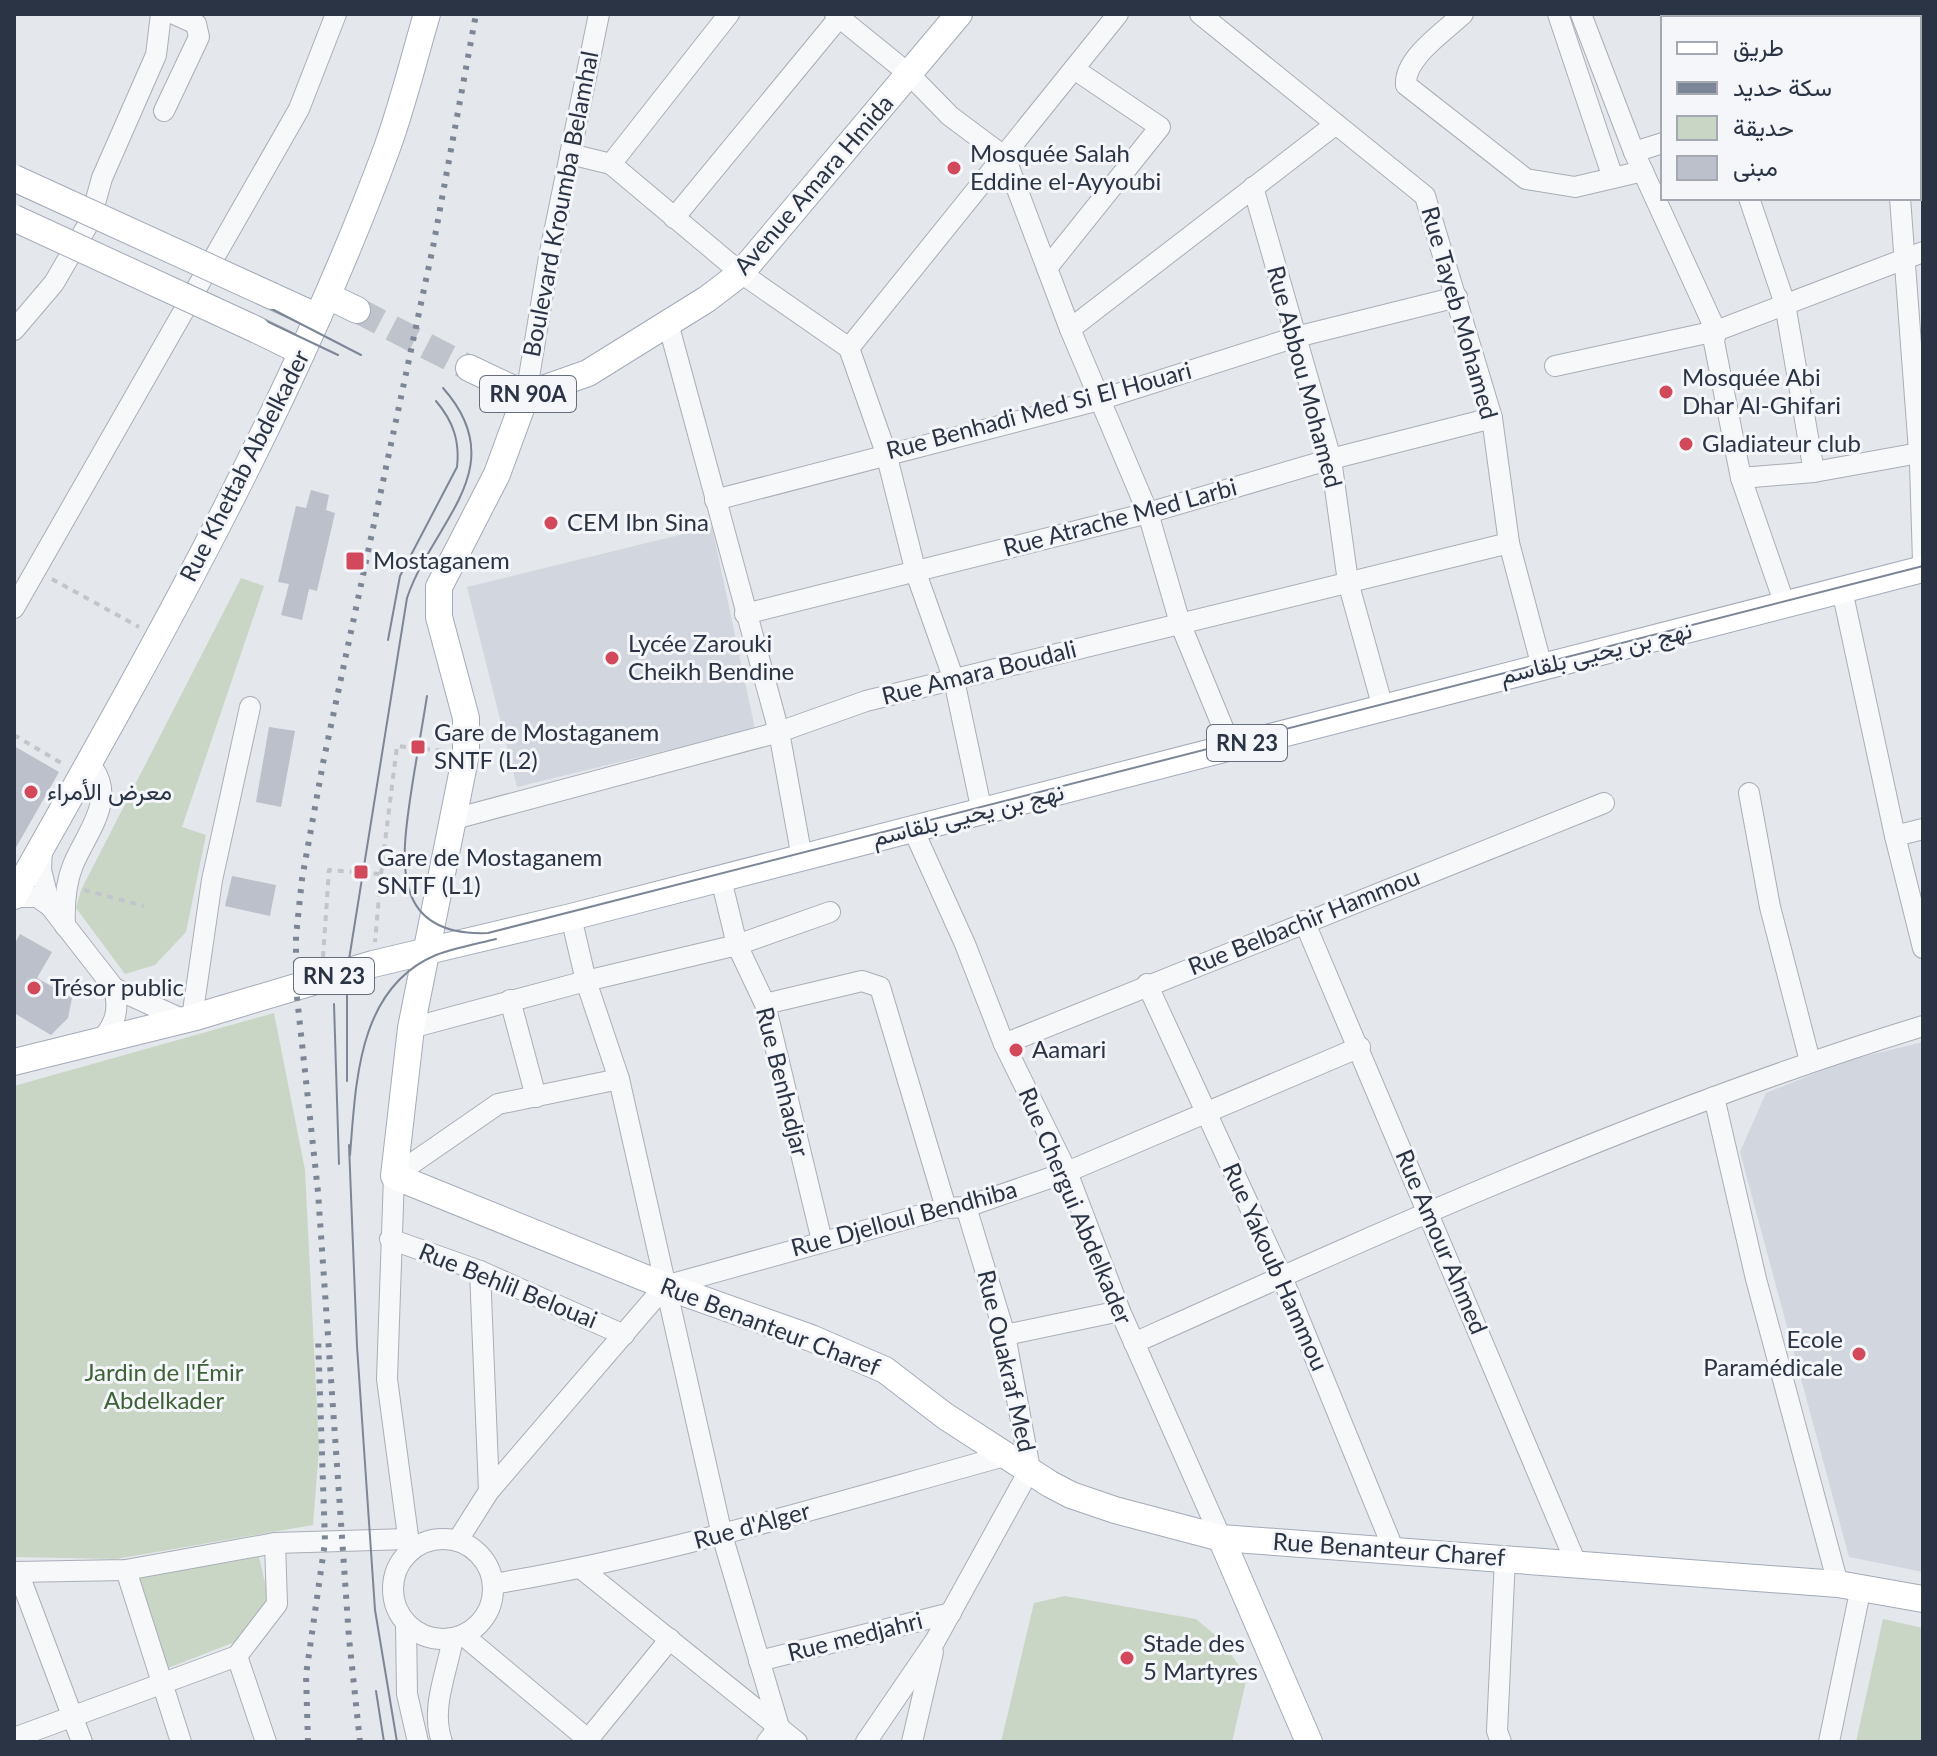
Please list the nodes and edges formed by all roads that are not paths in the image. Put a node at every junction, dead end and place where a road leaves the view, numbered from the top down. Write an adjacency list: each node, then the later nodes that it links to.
1 (161, 14): 41 (street)
2 (174, 14): 16 (street)
3 (336, 14): 65 (street)
4 (427, 14): 37 (main road, Rue Khettab Abdelkader)
5 (599, 14): 20 (street, Boulevard Kroumba Belamhal)
6 (729, 14): 22 (street)
7 (959, 14): 15 (main road, Avenue Amara Hmida / RN 90A)
8 (1118, 14): 14 (street)
9 (1200, 14): 17 (street, Rue Tayeb Mohamed)
10 (1463, 14): 25 (street)
11 (1558, 14): 25 (street)
12 (1581, 14): 19 (street)
13 (838, 15): 15 (street); 30 (street)
14 (1074, 69): 21 (street); 33 (street)
15 (909, 74): 21 (street); 34 (main road, Avenue Amara Hmida / RN 90A)
16 (164, 111)
17 (1336, 124): 26 (street); 35 (street, Rue Tayeb Mohamed)
18 (1661, 144): 19 (street)
19 (1634, 152): 23 (street)
20 (570, 154): 22 (street); 48 (street, Boulevard Kroumba Belamhal)
21 (1005, 157): 33 (street); 44 (street)
22 (611, 164): 30 (street)
23 (1643, 171): 25 (street); 42 (street)
24 (14, 178): 37 (main road, bridge)
25 (1613, 178)
26 (1253, 187): 40 (street); 43 (street, Rue Abbou Mohamed)
27 (1750, 200): 36 (street)
28 (1900, 200): 32 (street)
29 (14, 218): 45 (main road, bridge)
30 (674, 218): 34 (street)
31 (1923, 252): 32 (street)
32 (1903, 259): 36 (street); 52 (street)
33 (1047, 268): 40 (street)
34 (741, 273): 39 (main road, Avenue Amara Hmida / RN 90A); 44 (street)
35 (1457, 297): 43 (street, Rue Benhadi Med Si El Houari); 50 (street, Rue Tayeb Mohamed)
36 (1785, 304): 42 (street); 54 (street)
37 (323, 307): 38 (main road); 45 (main road, Rue Khettab Abdelkader)
38 (357, 310)
39 (668, 323): 48 (main road, Avenue Amara Hmida / RN 90A); 56 (street)
40 (1070, 329): 49 (street)
41 (14, 330)
42 (1716, 331): 46 (street); 55 (street)
43 (1296, 337): 49 (street, Rue Benhadi Med Si El Houari); 53 (street, Rue Abbou Mohamed)
44 (849, 348): 51 (street)
45 (302, 352): 74 (main road, Rue Khettab Abdelkader)
46 (1555, 366)
47 (469, 368): 48 (main road)
48 (526, 395): 78 (main road, RN 90A)
49 (1099, 400): 51 (street, Rue Benhadi Med Si El Houari); 57 (street)
50 (1492, 418): 53 (street, Rue Atrache Med Larbi); 58 (street, Rue Tayeb Mohamed)
51 (886, 453): 56 (street, Rue Benhadi Med Si El Houari); 61 (street)
52 (1919, 453): 54 (street); 59 (street)
53 (1331, 459): 57 (street, Rue Atrache Med Larbi); 62 (street, Rue Abbou Mohamed)
54 (1814, 472): 55 (street)
55 (1741, 478): 64 (street)
56 (715, 500): 66 (street)
57 (1148, 513): 61 (street, Rue Atrache Med Larbi); 67 (street)
58 (1509, 543): 62 (street, Rue Amara Boudali); 68 (street, Rue Tayeb Mohamed)
59 (1923, 562)
60 (1923, 569): 63 (main road, نهج بن يحيى بلقاسم / RN 23)
61 (916, 573): 66 (street, Rue Atrache Med Larbi); 69 (street)
62 (1348, 582): 67 (street, Rue Amara Boudali); 71 (street, Rue Abbou Mohamed)
63 (1842, 590): 64 (main road, نهج بن يحيى بلقاسم / RN 23); 81 (street)
64 (1785, 605): 68 (main road, نهج بن يحيى بلقاسم / RN 23)
65 (14, 608)
66 (745, 614): 72 (street)
67 (1180, 623): 69 (street, Rue Amara Boudali); 73 (street)
68 (1542, 667): 71 (main road, نهج بن يحيى بلقاسم / RN 23)
69 (954, 680): 72 (street, Rue Amara Boudali); 77 (street)
70 (250, 707): 99 (street)
71 (1383, 708): 73 (main road, نهج بن يحيى بلقاسم / RN 23)
72 (779, 732): 78 (street, Rue Amara Boudali); 83 (street)
73 (1231, 747): 77 (main road, نهج بن يحيى بلقاسم / RN 23)
74 (86, 769): 82 (main road, Rue Khettab Abdelkader); 90 (street)
75 (1749, 793): 105 (street)
76 (1604, 803): 89 (street, Rue Belbachir Hammou)
77 (982, 812): 79 (main road, نهج بن يحيى بلقاسم / RN 23)
78 (454, 819): 93 (main road, RN 90A)
79 (913, 829): 83 (main road, نهج بن يحيى بلقاسم / RN 23); 103 (street, Rue Chergui Abdelkader)
80 (1923, 829): 81 (street)
81 (1895, 836): 92 (street)
82 (42, 846): 85 (main road, Rue Khettab Abdelkader); 86 (street)
83 (802, 858): 84 (main road, نهج بن يحيى بلقاسم / RN 23)
84 (721, 879): 88 (main road, نهج بن يحيى بلقاسم / RN 23); 91 (street, Rue Benhadjar)
85 (14, 897): 86 (street)
86 (50, 906): 90 (street)
87 (830, 912): 91 (street)
88 (571, 917): 93 (main road, نهج بن يحيى بلقاسم / RN 23); 94 (street)
89 (1304, 921): 95 (street, Rue Belbachir Hammou); 104 (street, Rue Amour Ahmed)
90 (65, 926): 96 (street)
91 (737, 945): 94 (street); 98 (street, Rue Benhadjar)
92 (1923, 948)
93 (427, 951): 99 (main road, نهج بن يحيى بلقاسم / RN 23); 101 (main road)
94 (586, 981): 97 (street); 107 (street)
95 (1147, 984): 103 (street, Rue Belbachir Hammou); 110 (street, Rue Yakoub Hammou)
96 (114, 988): 99 (street); 102 (street)
97 (510, 1000): 101 (street); 108 (street)
98 (765, 1004): 113 (street, Rue Ouakraf Med); 116 (street, Rue Benhadjar)
99 (188, 1019): 102 (main road, نهج بن يحيى بلقاسم / RN 23)
100 (1923, 1026): 105 (street)
101 (411, 1028): 112 (main road)
102 (99, 1042): 106 (main road, نهج بن يحيى بلقاسم / RN 23)
103 (1004, 1044): 111 (street, Rue Chergui Abdelkader)
104 (1360, 1047): 110 (street, Rue Djelloul Bendhiba); 114 (street, Rue Amour Ahmed)
105 (1810, 1061): 109 (street)
106 (14, 1062)
107 (619, 1079): 108 (street); 119 (street)
108 (536, 1097): 112 (street)
109 (1714, 1097): 114 (street); 139 (street)
110 (1206, 1111): 111 (street, Rue Djelloul Bendhiba); 118 (street, Rue Yakoub Hammou)
111 (1067, 1172): 113 (street, Rue Djelloul Bendhiba); 120 (street, Rue Chergui Abdelkader)
112 (394, 1176): 115 (street); 119 (main road, Rue Benanteur Charef)
113 (956, 1207): 116 (street, Rue Djelloul Bendhiba); 122 (street, Rue Ouakraf Med)
114 (1429, 1214): 118 (street); 134 (street, Rue Amour Ahmed)
115 (390, 1239): 117 (street, Rue Behlil Belouai); 131 (street)
116 (822, 1241): 119 (street, Rue Djelloul Bendhiba)
117 (480, 1271): 121 (street, Rue Behlil Belouai); 126 (street)
118 (1282, 1277): 123 (street); 132 (street, Rue Yakoub Hammou)
119 (665, 1286): 121 (street); 124 (main road, Rue Benanteur Charef); 127 (street)
120 (1120, 1311): 122 (street); 123 (street, Rue Chergui Abdelkader)
121 (624, 1335): 126 (street)
122 (1005, 1335): 125 (street, Rue Ouakraf Med)
123 (1134, 1343): 128 (street, Rue Chergui Abdelkader)
124 (1008, 1455): 125 (main road, Rue Benanteur Charef); 127 (street, Rue d'Alger)
125 (1030, 1469): 128 (main road, Rue Benanteur Charef); 141 (street)
126 (489, 1491): 129 (street)
127 (722, 1535): 136 (street, Rue d'Alger); 147 (street)
128 (1221, 1538): 132 (main road, Rue Benanteur Charef); 161 (main road)
129 (458, 1540): 131 (street); 138 (street)
130 (275, 1543): 131 (street); 135 (street); 146 (street)
131 (409, 1545): 142 (street)
132 (1395, 1553): 133 (main road, Rue Benanteur Charef)
133 (1505, 1558): 134 (main road, Rue Benanteur Charef); 162 (street)
134 (1576, 1563): 139 (main road, Rue Benanteur Charef)
135 (126, 1570): 137 (street); 148 (street)
136 (583, 1570): 138 (street, Rue d'Alger); 144 (street)
137 (16, 1572): 149 (street)
138 (493, 1584): 143 (street)
139 (1850, 1586): 140 (main road, Rue Benanteur Charef); 163 (street)
140 (1923, 1599)
141 (951, 1613): 145 (street); 147 (street, Rue medjahri)
142 (406, 1624): 143 (street); 156 (street)
143 (458, 1636): 152 (street); 157 (street)
144 (670, 1639): 150 (street); 152 (street)
145 (935, 1641): 159 (street); 160 (street)
146 (237, 1656): 148 (street); 155 (street)
147 (759, 1661): 150 (street)
148 (161, 1684): 149 (street); 154 (street)
149 (73, 1718): 151 (street); 153 (street)
150 (773, 1734): 158 (street)
151 (14, 1738)
152 (588, 1741)
153 (82, 1742)
154 (181, 1742)
155 (266, 1742)
156 (418, 1742)
157 (442, 1742)
158 (797, 1742)
159 (866, 1742)
160 (912, 1742)
161 (1309, 1742)
162 (1501, 1742)
163 (1829, 1742)

